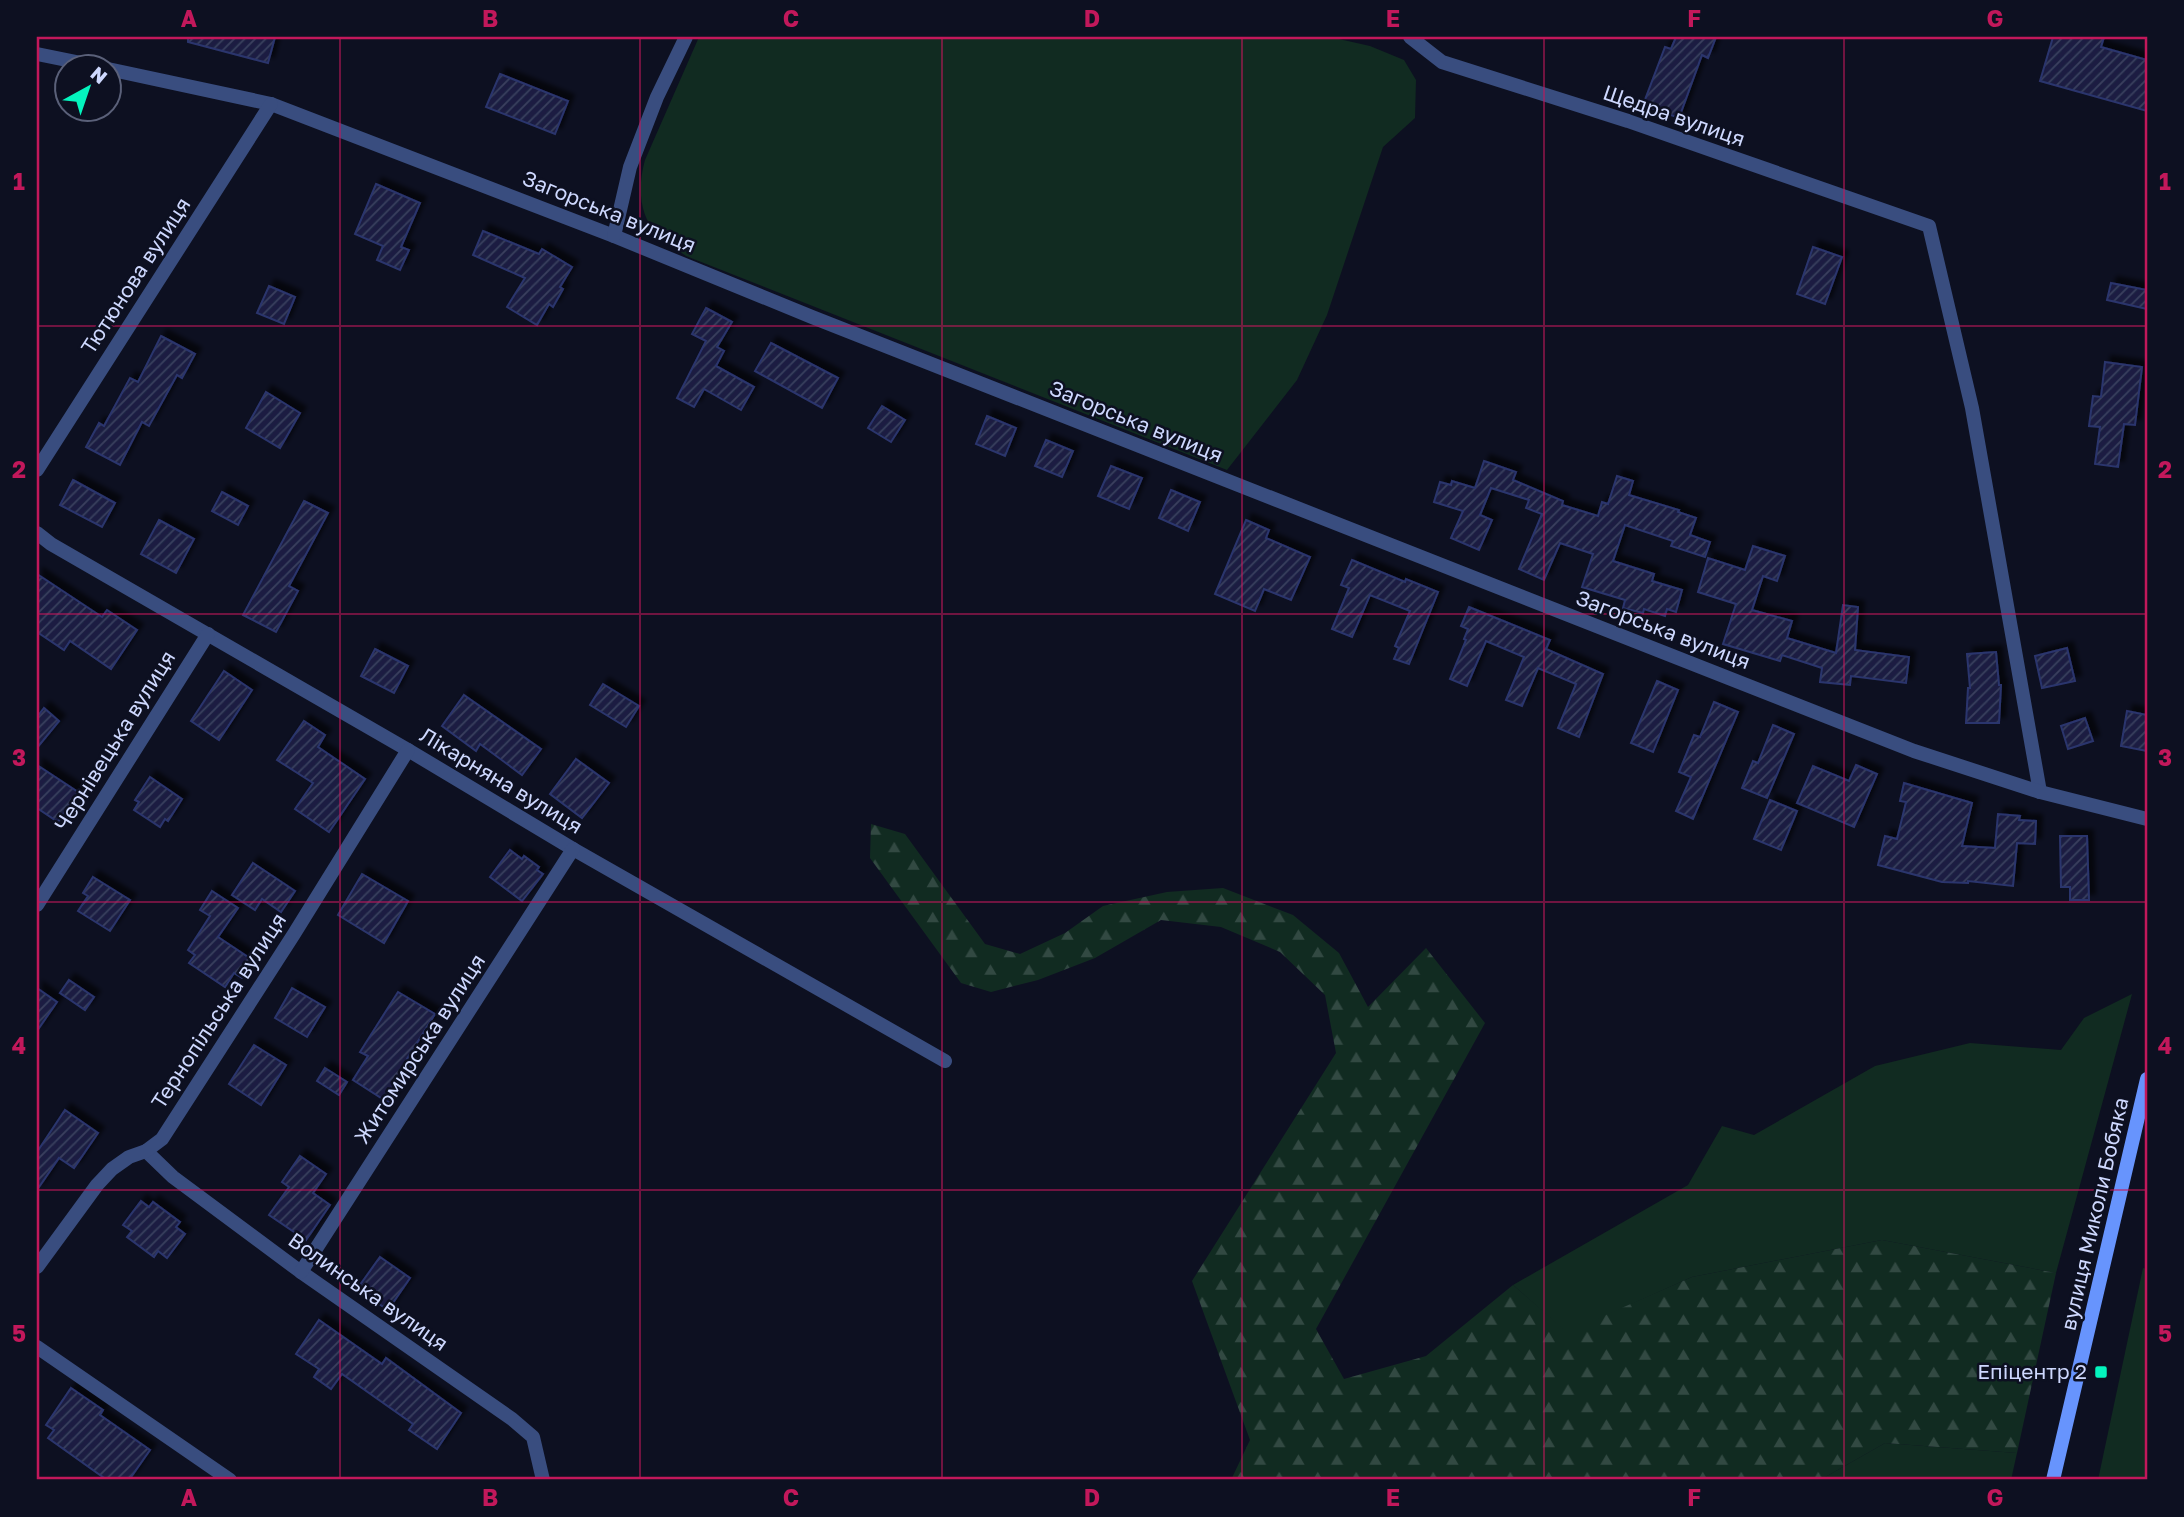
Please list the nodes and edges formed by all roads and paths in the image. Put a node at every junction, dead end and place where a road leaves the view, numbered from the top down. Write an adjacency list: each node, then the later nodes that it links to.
1 (686, 37): 5 (street)
2 (1410, 37): 10 (street, Щедра вулиця)
3 (122, 72): 4 (street, Загорська вулиця)
4 (271, 104): 5 (street, Загорська вулиця); 6 (street, Тютюнова вулиця)
5 (614, 236): 10 (street, Загорська вулиця)
6 (37, 470)
7 (37, 533): 8 (street, Лікарняна вулиця)
8 (208, 634): 9 (street, Лікарняна вулиця); 13 (street, Чернівецька вулиця)
9 (408, 750): 12 (street, Лікарняна вулиця); 16 (street, Тернопільська вулиця)
10 (2040, 792): 11 (street, Загорська вулиця)
11 (2147, 819)
12 (573, 849): 14 (street, Лікарняна вулиця); 18 (street, Житомирська вулиця)
13 (37, 905)
14 (945, 1061)
15 (2147, 1079): 22 (street, вулиця Миколи Бобяка)
16 (146, 1151): 17 (street, Тернопільська вулиця); 18 (street, Волинська вулиця)
17 (37, 1267)
18 (301, 1272): 21 (street, Волинська вулиця)
19 (37, 1347): 20 (street)
20 (230, 1480)
21 (542, 1480)
22 (2053, 1480)

